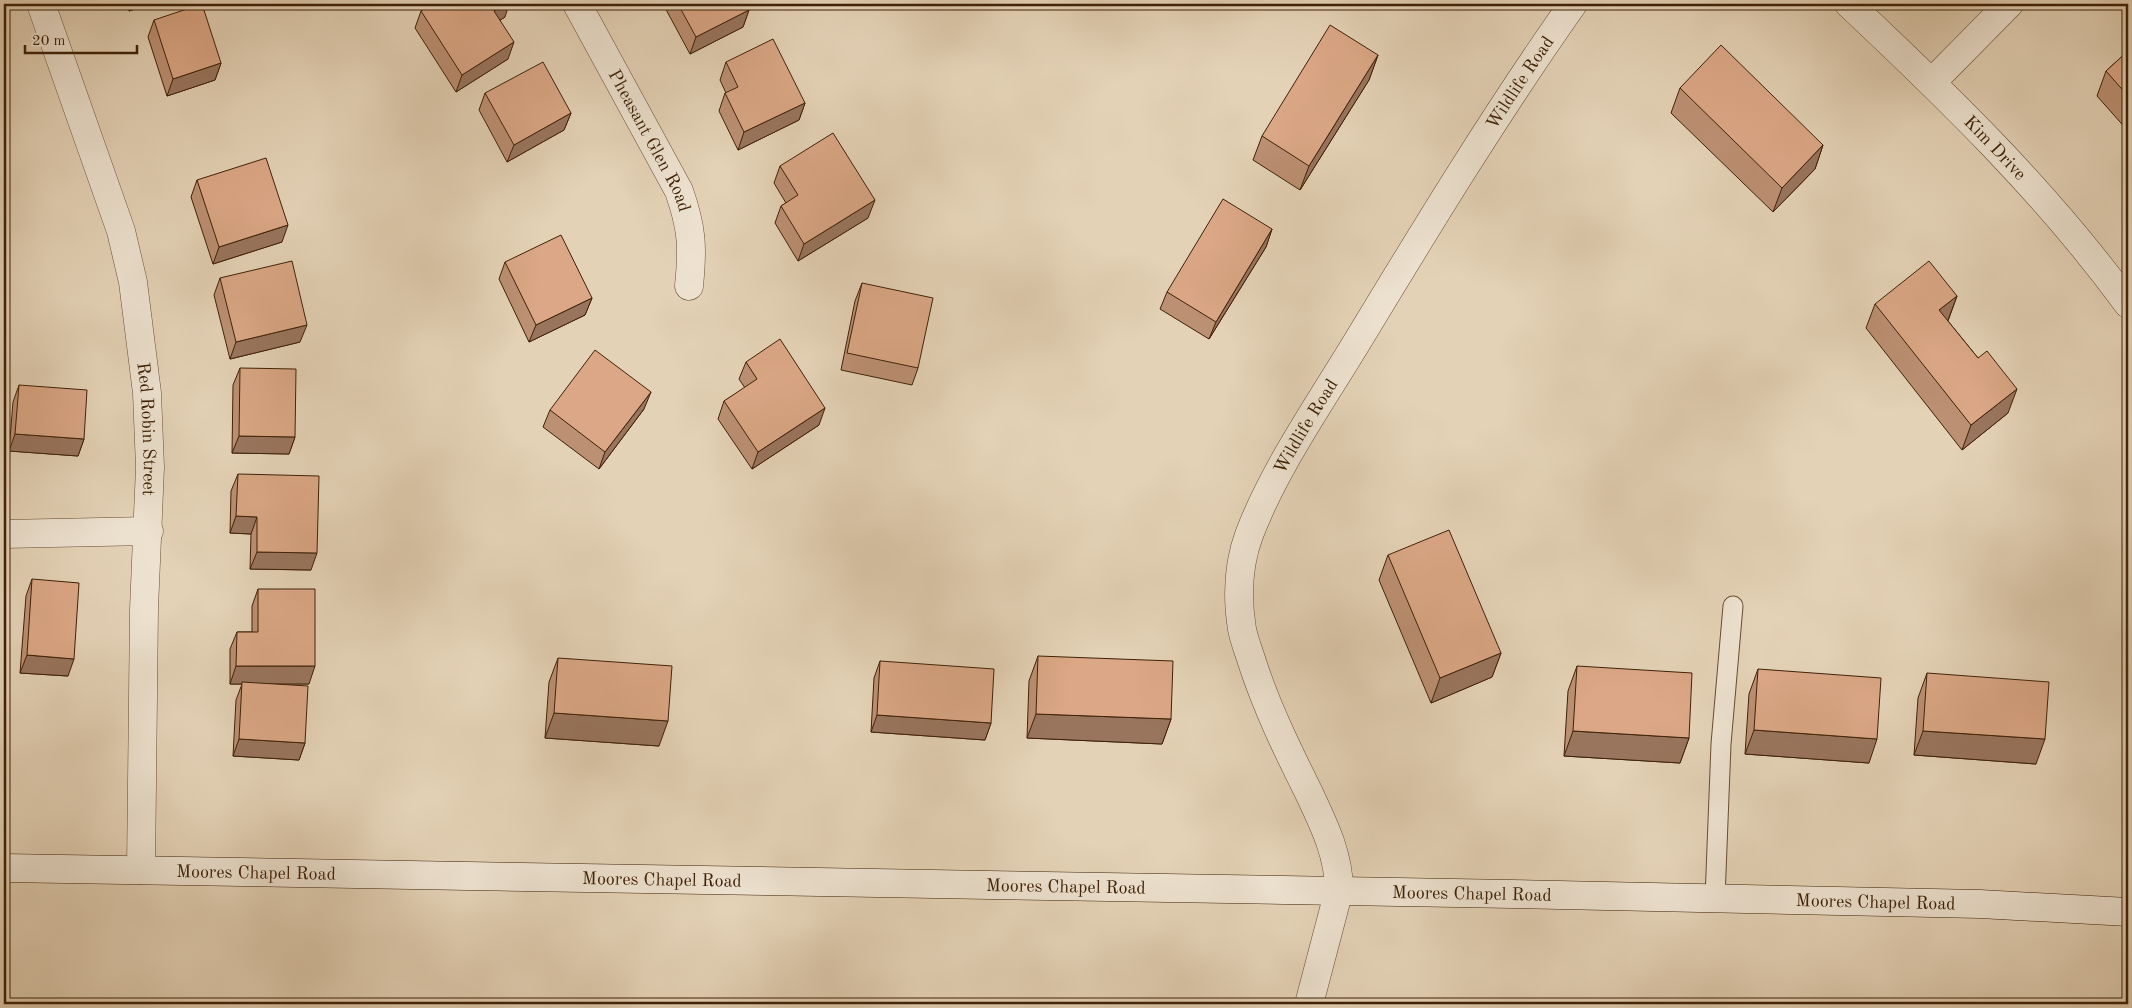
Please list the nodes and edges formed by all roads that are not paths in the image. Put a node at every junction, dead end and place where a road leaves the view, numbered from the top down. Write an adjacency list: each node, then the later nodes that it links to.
1 (41, 4): 9 (street, Red Robin Street)
2 (577, 4): 7 (street, Pheasant Glen Road)
3 (1573, 4): 14 (street, Wildlife Road)
4 (1849, 4): 6 (street, Kim Drive)
5 (2009, 4): 6 (street)
6 (1932, 82): 8 (street, Kim Drive)
7 (689, 286)
8 (2128, 304)
9 (149, 531): 10 (street); 13 (street, Red Robin Street)
10 (4, 534)
11 (1733, 606): 15 (lane)
12 (4, 868): 13 (street, Moores Chapel Road)
13 (141, 870): 14 (street, Moores Chapel Road)
14 (1339, 890): 15 (street, Moores Chapel Road); 17 (street, Wildlife Road)
15 (1715, 899): 16 (street, Moores Chapel Road)
16 (2128, 912)
17 (1309, 1004)

